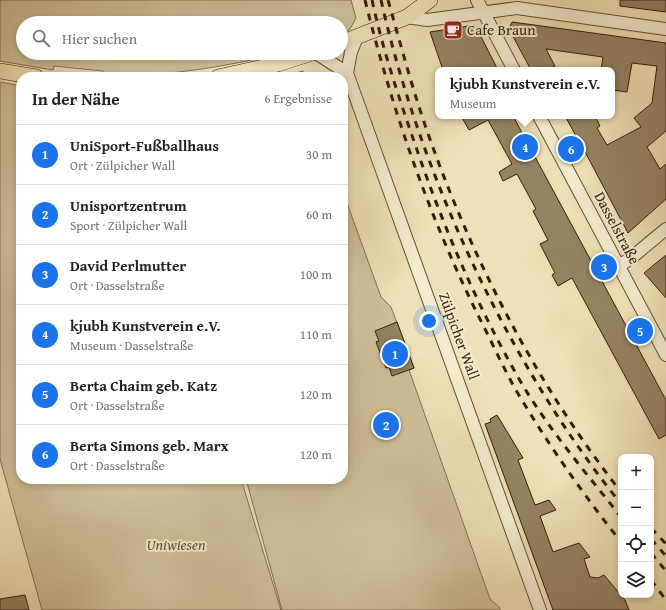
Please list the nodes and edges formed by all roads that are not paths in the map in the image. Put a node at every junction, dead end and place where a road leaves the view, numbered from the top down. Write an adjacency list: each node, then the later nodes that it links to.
1 (430, 0): 4 (main road)
2 (477, 0): 3 (street)
3 (484, 13): 4 (street); 5 (street); 10 (street)
4 (407, 17): 6 (main road)
5 (666, 29)
6 (357, 37): 7 (main road); 13 (street)
7 (348, 40)
8 (290, 60): 12 (main road)
9 (327, 60): 13 (street)
10 (512, 67)
11 (0, 71): 14 (main road)
12 (241, 72)
13 (347, 72)
14 (16, 74)
15 (348, 75): 20 (street, Zülpicher Wall)
16 (541, 119): 18 (street, Dasselstraße)
17 (666, 228): 18 (street)
18 (619, 266): 19 (street, Dasselstraße)
19 (666, 355)
20 (540, 610)

